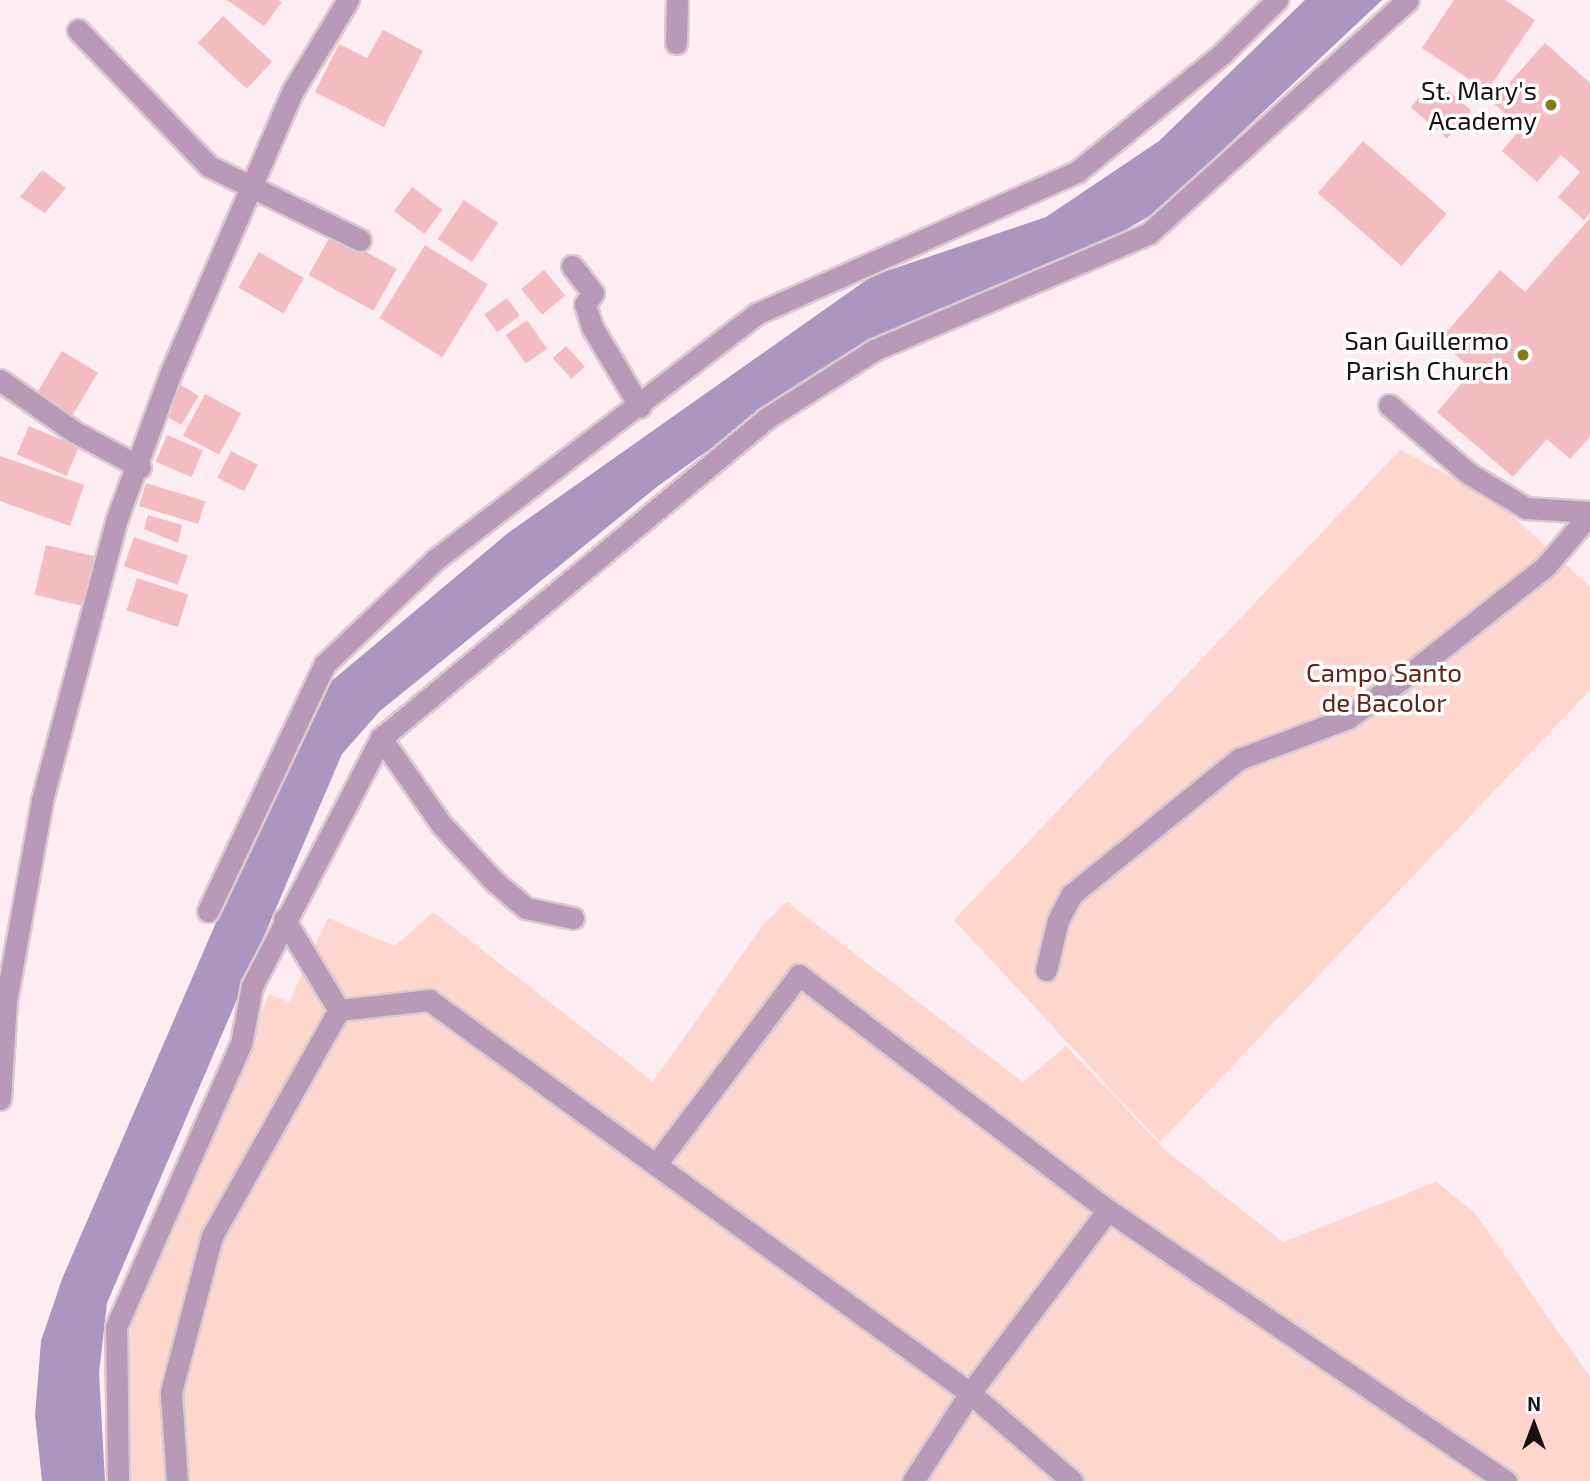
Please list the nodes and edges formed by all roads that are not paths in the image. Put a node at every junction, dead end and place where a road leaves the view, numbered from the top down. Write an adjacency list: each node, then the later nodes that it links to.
1 (348, 0): 7 (street)
2 (677, 0): 6 (street)
3 (1277, 0): 12 (street)
4 (1408, 0): 15 (street)
5 (78, 30): 7 (street)
6 (676, 43)
7 (252, 192): 8 (street); 13 (street)
8 (360, 240)
9 (572, 266): 12 (street)
10 (0, 380): 13 (street)
11 (1389, 405): 14 (street)
12 (640, 407): 16 (street)
13 (140, 467): 21 (street)
14 (1590, 513): 19 (street)
15 (381, 738): 17 (street); 18 (street)
16 (208, 911)
17 (573, 918)
18 (284, 919): 20 (street); 25 (street)
19 (1046, 970)
20 (339, 1010): 22 (street); 26 (street)
21 (0, 1099)
22 (656, 1164): 23 (street); 24 (street)
23 (1108, 1210): 24 (street); 29 (street)
24 (970, 1393): 27 (street); 28 (street)
25 (118, 1481)
26 (177, 1481)
27 (913, 1481)
28 (1072, 1481)
29 (1506, 1481)

